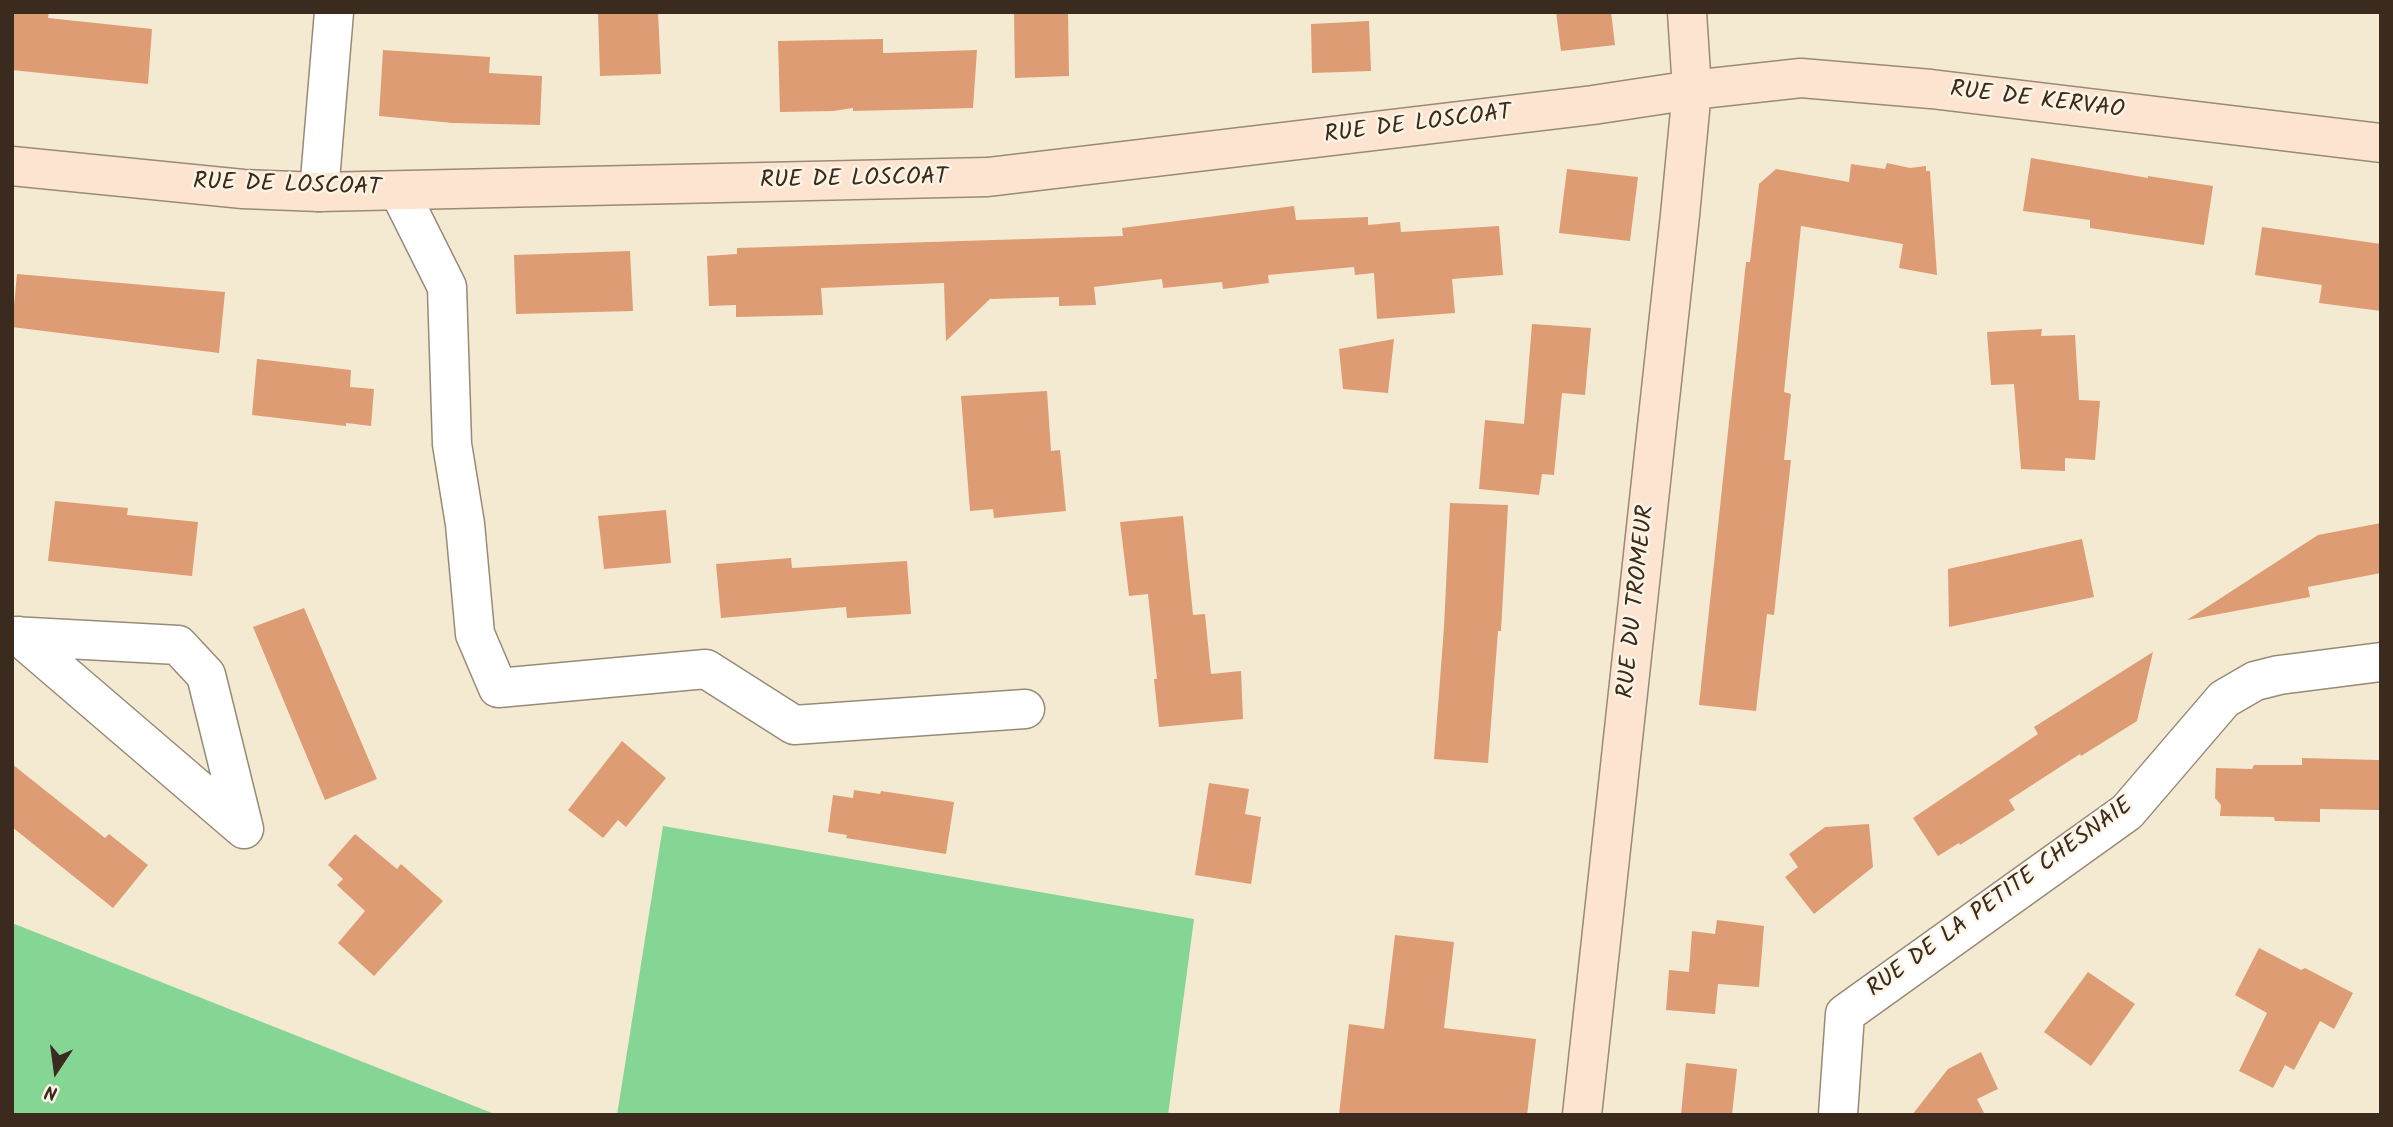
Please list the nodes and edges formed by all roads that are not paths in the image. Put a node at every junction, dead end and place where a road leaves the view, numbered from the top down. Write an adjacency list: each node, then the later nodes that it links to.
1 (334, 12): 7 (street)
2 (1687, 12): 3 (main road, RUE DU TROMEUR)
3 (1692, 90): 4 (main road, RUE DE KERVAO); 6 (main road, RUE DE LOSCOAT); 11 (main road, RUE DU TROMEUR)
4 (2381, 143)
5 (12, 166): 7 (main road, RUE DE LOSCOAT)
6 (399, 191): 7 (main road, RUE DE LOSCOAT); 10 (street)
7 (319, 192)
8 (15, 636): 8 (street)
9 (2381, 662): 12 (street, RUE DE LA PETITE CHESNAIE)
10 (1025, 709)
11 (1582, 1115)
12 (1838, 1115)

